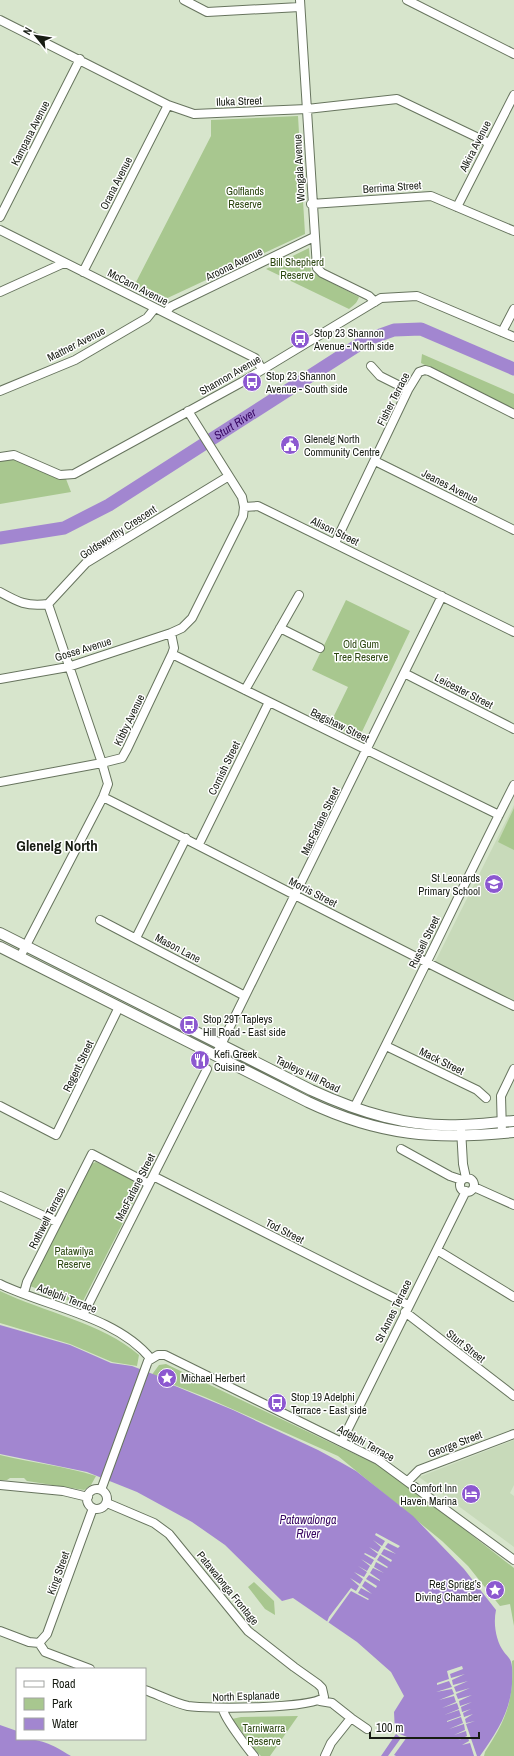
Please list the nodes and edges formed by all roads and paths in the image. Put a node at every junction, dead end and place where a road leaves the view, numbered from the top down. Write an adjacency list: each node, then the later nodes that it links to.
1 (184, 0): 3 (street)
2 (407, 0): 5 (street)
3 (300, 4): 9 (street, Wongala Avenue)
4 (0, 20): 6 (street, Iluka Street)
5 (514, 54)
6 (80, 59): 8 (street, Iluka Street); 13 (street, Kampana Avenue)
7 (514, 96): 10 (street, Alkira Avenue)
8 (168, 105): 9 (street, Iluka Street); 18 (street, Orana Avenue)
9 (307, 110): 10 (street, Iluka Street); 11 (street, Wongala Avenue)
10 (489, 143): 12 (street, Alkira Avenue)
11 (311, 204): 12 (street, Berrima Street); 16 (street, Wongala Avenue)
12 (457, 207): 15 (street, Berrima Street)
13 (0, 217)
14 (0, 230): 17 (street, McCann Avenue)
15 (514, 231)
16 (314, 237): 20 (street, Wongala Avenue); 23 (street, Aroona Avenue)
17 (64, 263): 18 (street, McCann Avenue); 19 (street)
18 (83, 272): 21 (street, McCann Avenue)
19 (0, 292)
20 (375, 302): 24 (street, Shannon Avenue); 27 (street, Shannon Avenue)
21 (155, 308): 23 (street, McCann Avenue); 28 (street, Mattner Avenue)
22 (514, 309): 24 (street)
23 (166, 313): 27 (street, McCann Avenue)
24 (502, 332): 25 (street, Shannon Avenue)
25 (514, 337)
26 (371, 366): 29 (street)
27 (262, 369): 30 (street, Shannon Avenue)
28 (0, 390)
29 (408, 390): 31 (street, Fisher Terrace); 33 (street, Fisher Terrace)
30 (188, 411): 32 (street, Shannon Avenue); 34 (street)
31 (514, 414)
32 (0, 457)
33 (376, 461): 36 (street, Jeanes Avenue); 37 (street, Fisher Terrace)
34 (229, 476): 35 (street); 41 (street, Goldsworthy Crescent)
35 (244, 507): 37 (street, Alison Street); 44 (street)
36 (514, 530)
37 (335, 543): 40 (street, Alison Street)
38 (0, 592): 41 (street)
39 (299, 595): 42 (street)
40 (442, 596): 43 (street, Alison Street); 48 (street, MacFarlane Street)
41 (48, 604): 47 (street)
42 (280, 628): 45 (street); 50 (street)
43 (513, 630)
44 (171, 632): 46 (street, Kibby Avenue); 47 (street, Gosse Avenue)
45 (320, 648)
46 (172, 654): 50 (street, Bagshaw Street); 54 (street, Kibby Avenue)
47 (68, 667): 49 (street, Gosse Avenue); 54 (street)
48 (404, 673): 52 (street, Leicester Street); 53 (street, MacFarlane Street)
49 (0, 679)
50 (245, 690): 51 (street, Bagshaw Street)
51 (269, 702): 53 (street, Bagshaw Street); 61 (street, Cornish Street)
52 (514, 728)
53 (366, 750): 59 (street, Bagshaw Street); 62 (street, MacFarlane Street)
54 (102, 763): 55 (street); 58 (street)
55 (0, 782)
56 (514, 785): 57 (street, Russell Street)
57 (512, 794): 59 (street, Russell Street)
58 (103, 797): 60 (street, Morris Street); 66 (street)
59 (499, 815): 69 (street, Russell Street)
60 (186, 838): 61 (street, Morris Street); 65 (street)
61 (199, 844): 62 (street, Morris Street)
62 (296, 896): 69 (street, Morris Street); 70 (street, MacFarlane Street)
63 (100, 920): 65 (street, Mason Lane)
64 (0, 933): 66 (main road, Tapleys Hill Road)
65 (136, 938): 70 (street, Mason Lane)
66 (26, 946): 68 (street); 73 (main road, Tapleys Hill Road)
67 (0, 947): 68 (main road)
68 (20, 957): 72 (main road)
69 (426, 963): 71 (street, Morris Street); 74 (street, Russell Street)
70 (246, 996): 73 (street, MacFarlane Street)
71 (514, 1006)
72 (119, 1007): 75 (main road); 79 (street, Regent Street)
73 (222, 1044): 75 (street, MacFarlane Street); 80 (main road, Tapleys Hill Road)
74 (386, 1046): 78 (street, Mack Street); 80 (street, Russell Street)
75 (216, 1055): 86 (main road)
76 (207, 1069): 88 (street, MacFarlane Street)
77 (514, 1069): 82 (street)
78 (486, 1098)
79 (0, 1106)
80 (354, 1108): 83 (main road, Tapleys Hill Road)
81 (514, 1121): 82 (main road, Tapleys Hill Road)
82 (501, 1122): 83 (main road, Tapleys Hill Road); 85 (street)
83 (461, 1125): 86 (street)
84 (514, 1132): 85 (main road)
85 (502, 1133): 86 (main road)
86 (461, 1136): 89 (street)
87 (401, 1149): 89 (street)
88 (153, 1176): 90 (street, MacFarlane Street); 100 (street, Tod Street)
89 (464, 1179): 91 (street); 92 (street)
90 (149, 1184): 95 (street, Rothwell Terrace); 101 (street, MacFarlane Street)
91 (474, 1187): 92 (street); 94 (street)
92 (466, 1191): 96 (street, St Annes Terrace)
93 (0, 1196): 95 (street)
94 (514, 1205)
95 (57, 1222): 98 (street, Rothwell Terrace)
96 (437, 1250): 99 (street); 100 (street, St Annes Terrace)
97 (0, 1284): 98 (street, Adelphi Terrace)
98 (24, 1293): 101 (street, Adelphi Terrace)
99 (514, 1298)
100 (406, 1309): 103 (street, Sturt Street); 105 (street, St Annes Terrace)
101 (83, 1315): 102 (street, Adelphi Terrace)
102 (150, 1359): 105 (street, Adelphi Terrace); 108 (street)
103 (514, 1396)
104 (514, 1434): 106 (street, George Street)
105 (342, 1441): 106 (street, Adelphi Terrace)
106 (408, 1481): 112 (street, Adelphi Terrace)
107 (0, 1485): 109 (street)
108 (102, 1487): 109 (street); 110 (street)
109 (88, 1497): 111 (street)
110 (107, 1503): 111 (street); 117 (street, Patawalonga Frontage)
111 (93, 1508): 114 (street, King Street)
112 (514, 1560)
113 (0, 1631): 114 (street)
114 (39, 1643): 115 (street)
115 (87, 1668)
116 (146, 1690): 118 (street, North Esplanade)
117 (322, 1696): 118 (street, North Esplanade); 119 (street, Patawalonga Frontage)
118 (222, 1709): 121 (street)
119 (351, 1718): 120 (street, Patawalonga Frontage); 122 (street)
120 (367, 1729)
121 (254, 1756)
122 (325, 1756)

